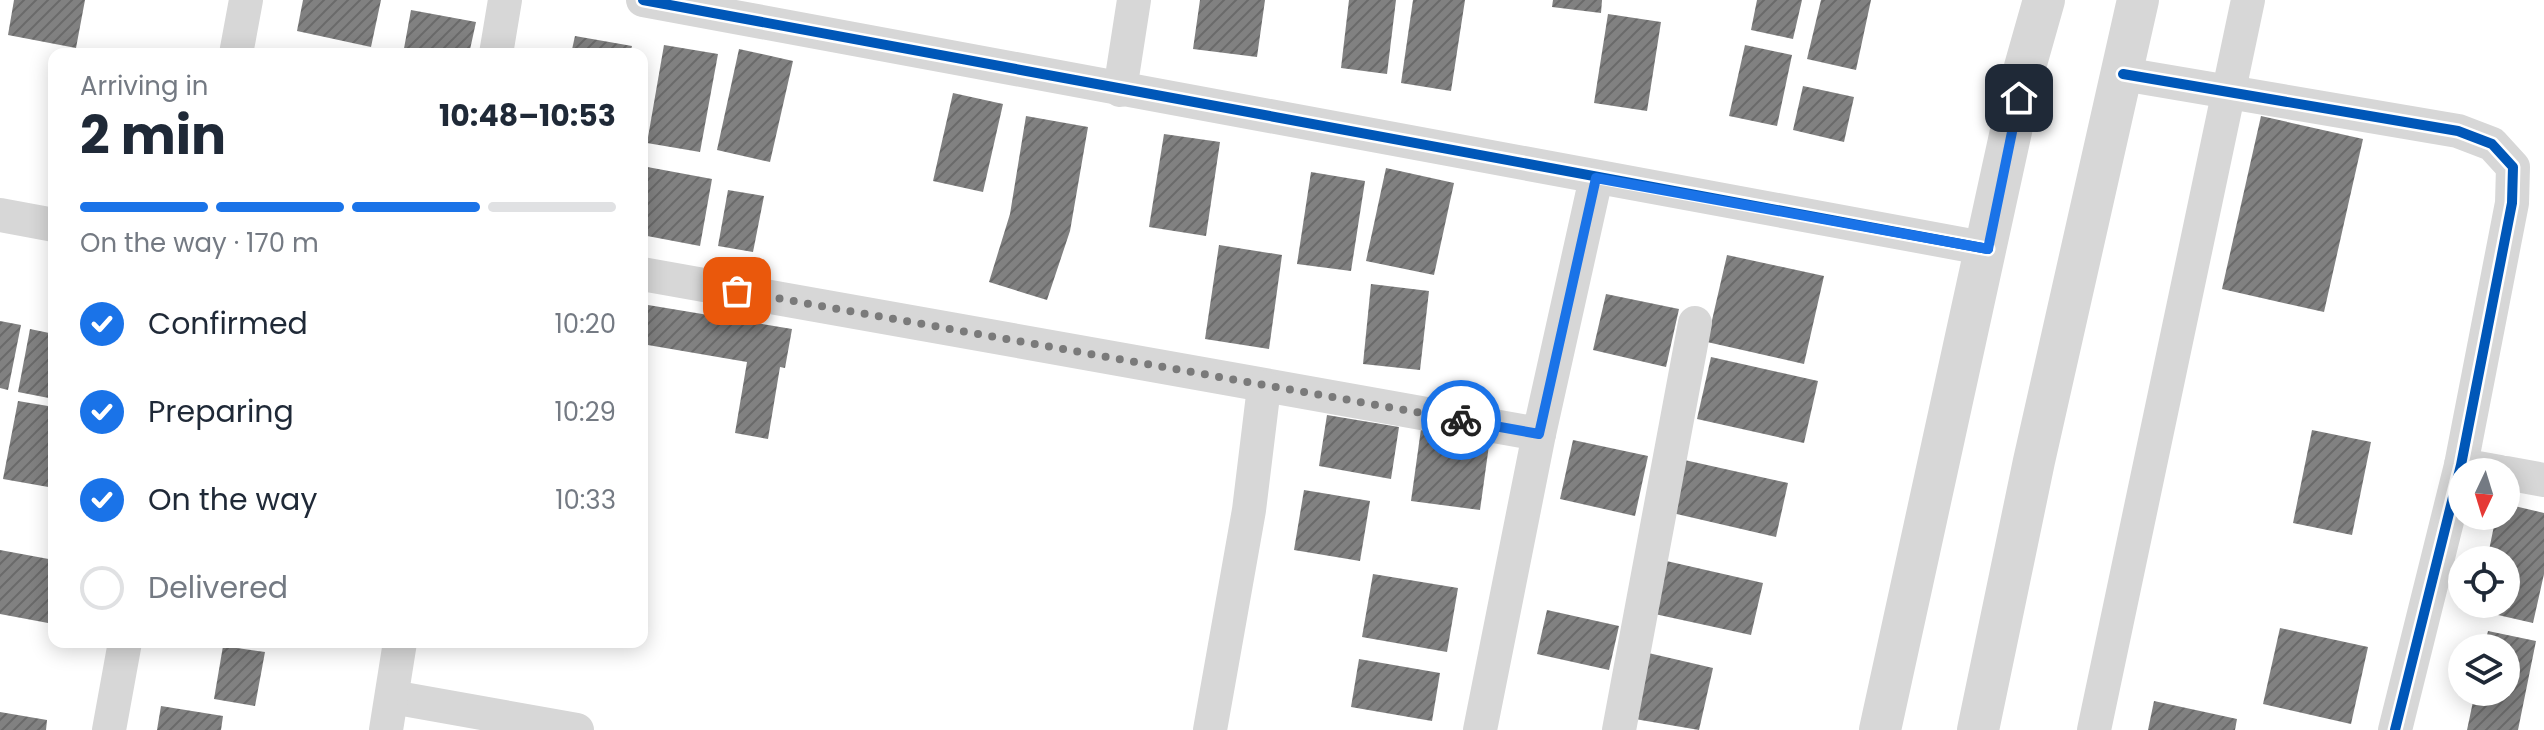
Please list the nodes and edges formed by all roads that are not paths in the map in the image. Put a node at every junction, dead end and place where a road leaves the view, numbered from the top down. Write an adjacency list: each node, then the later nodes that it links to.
1 (246, 0): 8 (street)
2 (505, 0): 9 (street)
3 (643, 0): 11 (street)
4 (1134, 0): 11 (street)
5 (2044, 0): 16 (street)
6 (2138, 0): 10 (street)
7 (2248, 0): 12 (street)
8 (237, 48)
9 (497, 48)
10 (2123, 74): 12 (street); 35 (street)
11 (1120, 90): 13 (street)
12 (2228, 92): 21 (street); 36 (street)
13 (1596, 178): 16 (street); 20 (street)
14 (0, 215): 15 (street)
15 (48, 224)
16 (1988, 249): 34 (street)
17 (648, 275): 19 (street)
18 (1695, 323): 33 (street)
19 (1264, 387): 20 (street); 31 (street)
20 (1539, 434): 32 (street)
21 (2462, 458)
22 (2520, 476): 23 (street)
23 (2544, 480)
24 (2448, 517): 37 (street)
25 (124, 648): 28 (street)
26 (399, 648): 27 (street)
27 (392, 697): 29 (street); 30 (street)
28 (109, 730)
29 (386, 730)
30 (577, 730)
31 (1210, 730)
32 (1480, 730)
33 (1619, 730)
34 (1880, 730)
35 (1978, 730)
36 (2094, 730)
37 (2395, 730)

